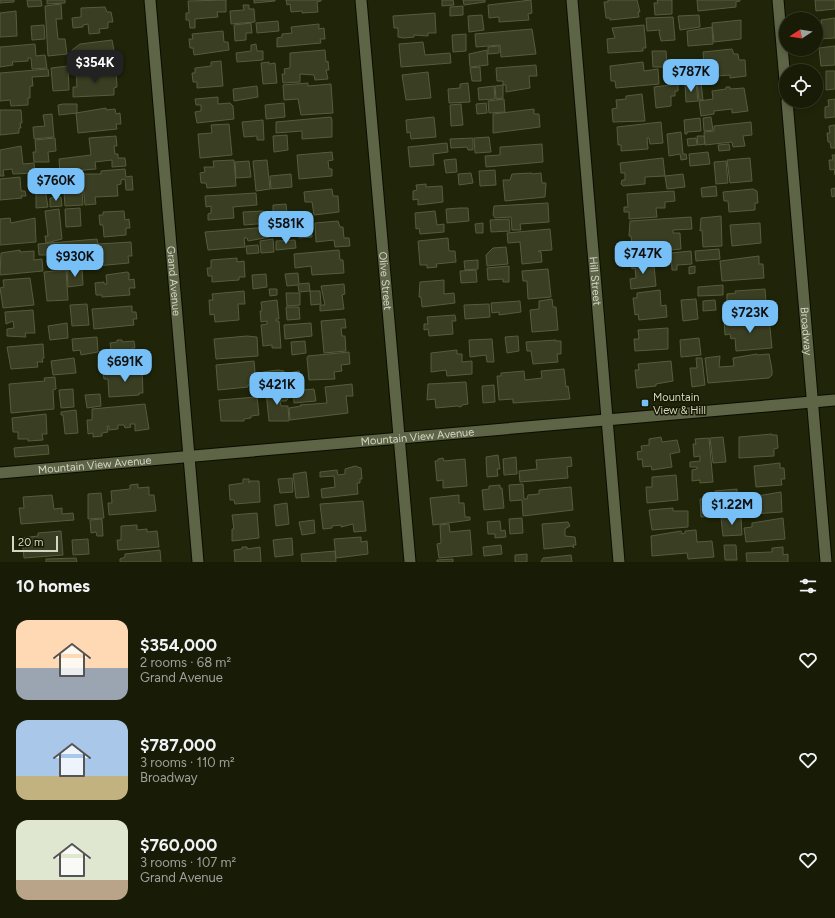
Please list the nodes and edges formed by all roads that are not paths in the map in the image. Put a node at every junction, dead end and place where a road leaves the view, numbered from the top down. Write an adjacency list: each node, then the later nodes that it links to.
1 (150, 0): 11 (street, Grand Avenue)
2 (361, 0): 10 (street, Olive Street)
3 (572, 0): 9 (street, Hill Street)
4 (778, 0): 5 (street)
5 (784, 64)
6 (788, 108): 8 (street, Broadway)
7 (835, 400): 8 (street, Mountain View Avenue)
8 (812, 402): 9 (street, Mountain View Avenue); 16 (street, Broadway)
9 (608, 419): 10 (street, Mountain View Avenue); 15 (street, Hill Street)
10 (399, 439): 11 (street, Mountain View Avenue); 14 (street, Olive Street)
11 (188, 456): 12 (street, Mountain View Avenue); 13 (street, Grand Avenue)
12 (0, 473)
13 (198, 562)
14 (410, 562)
15 (619, 562)
16 (826, 562)

